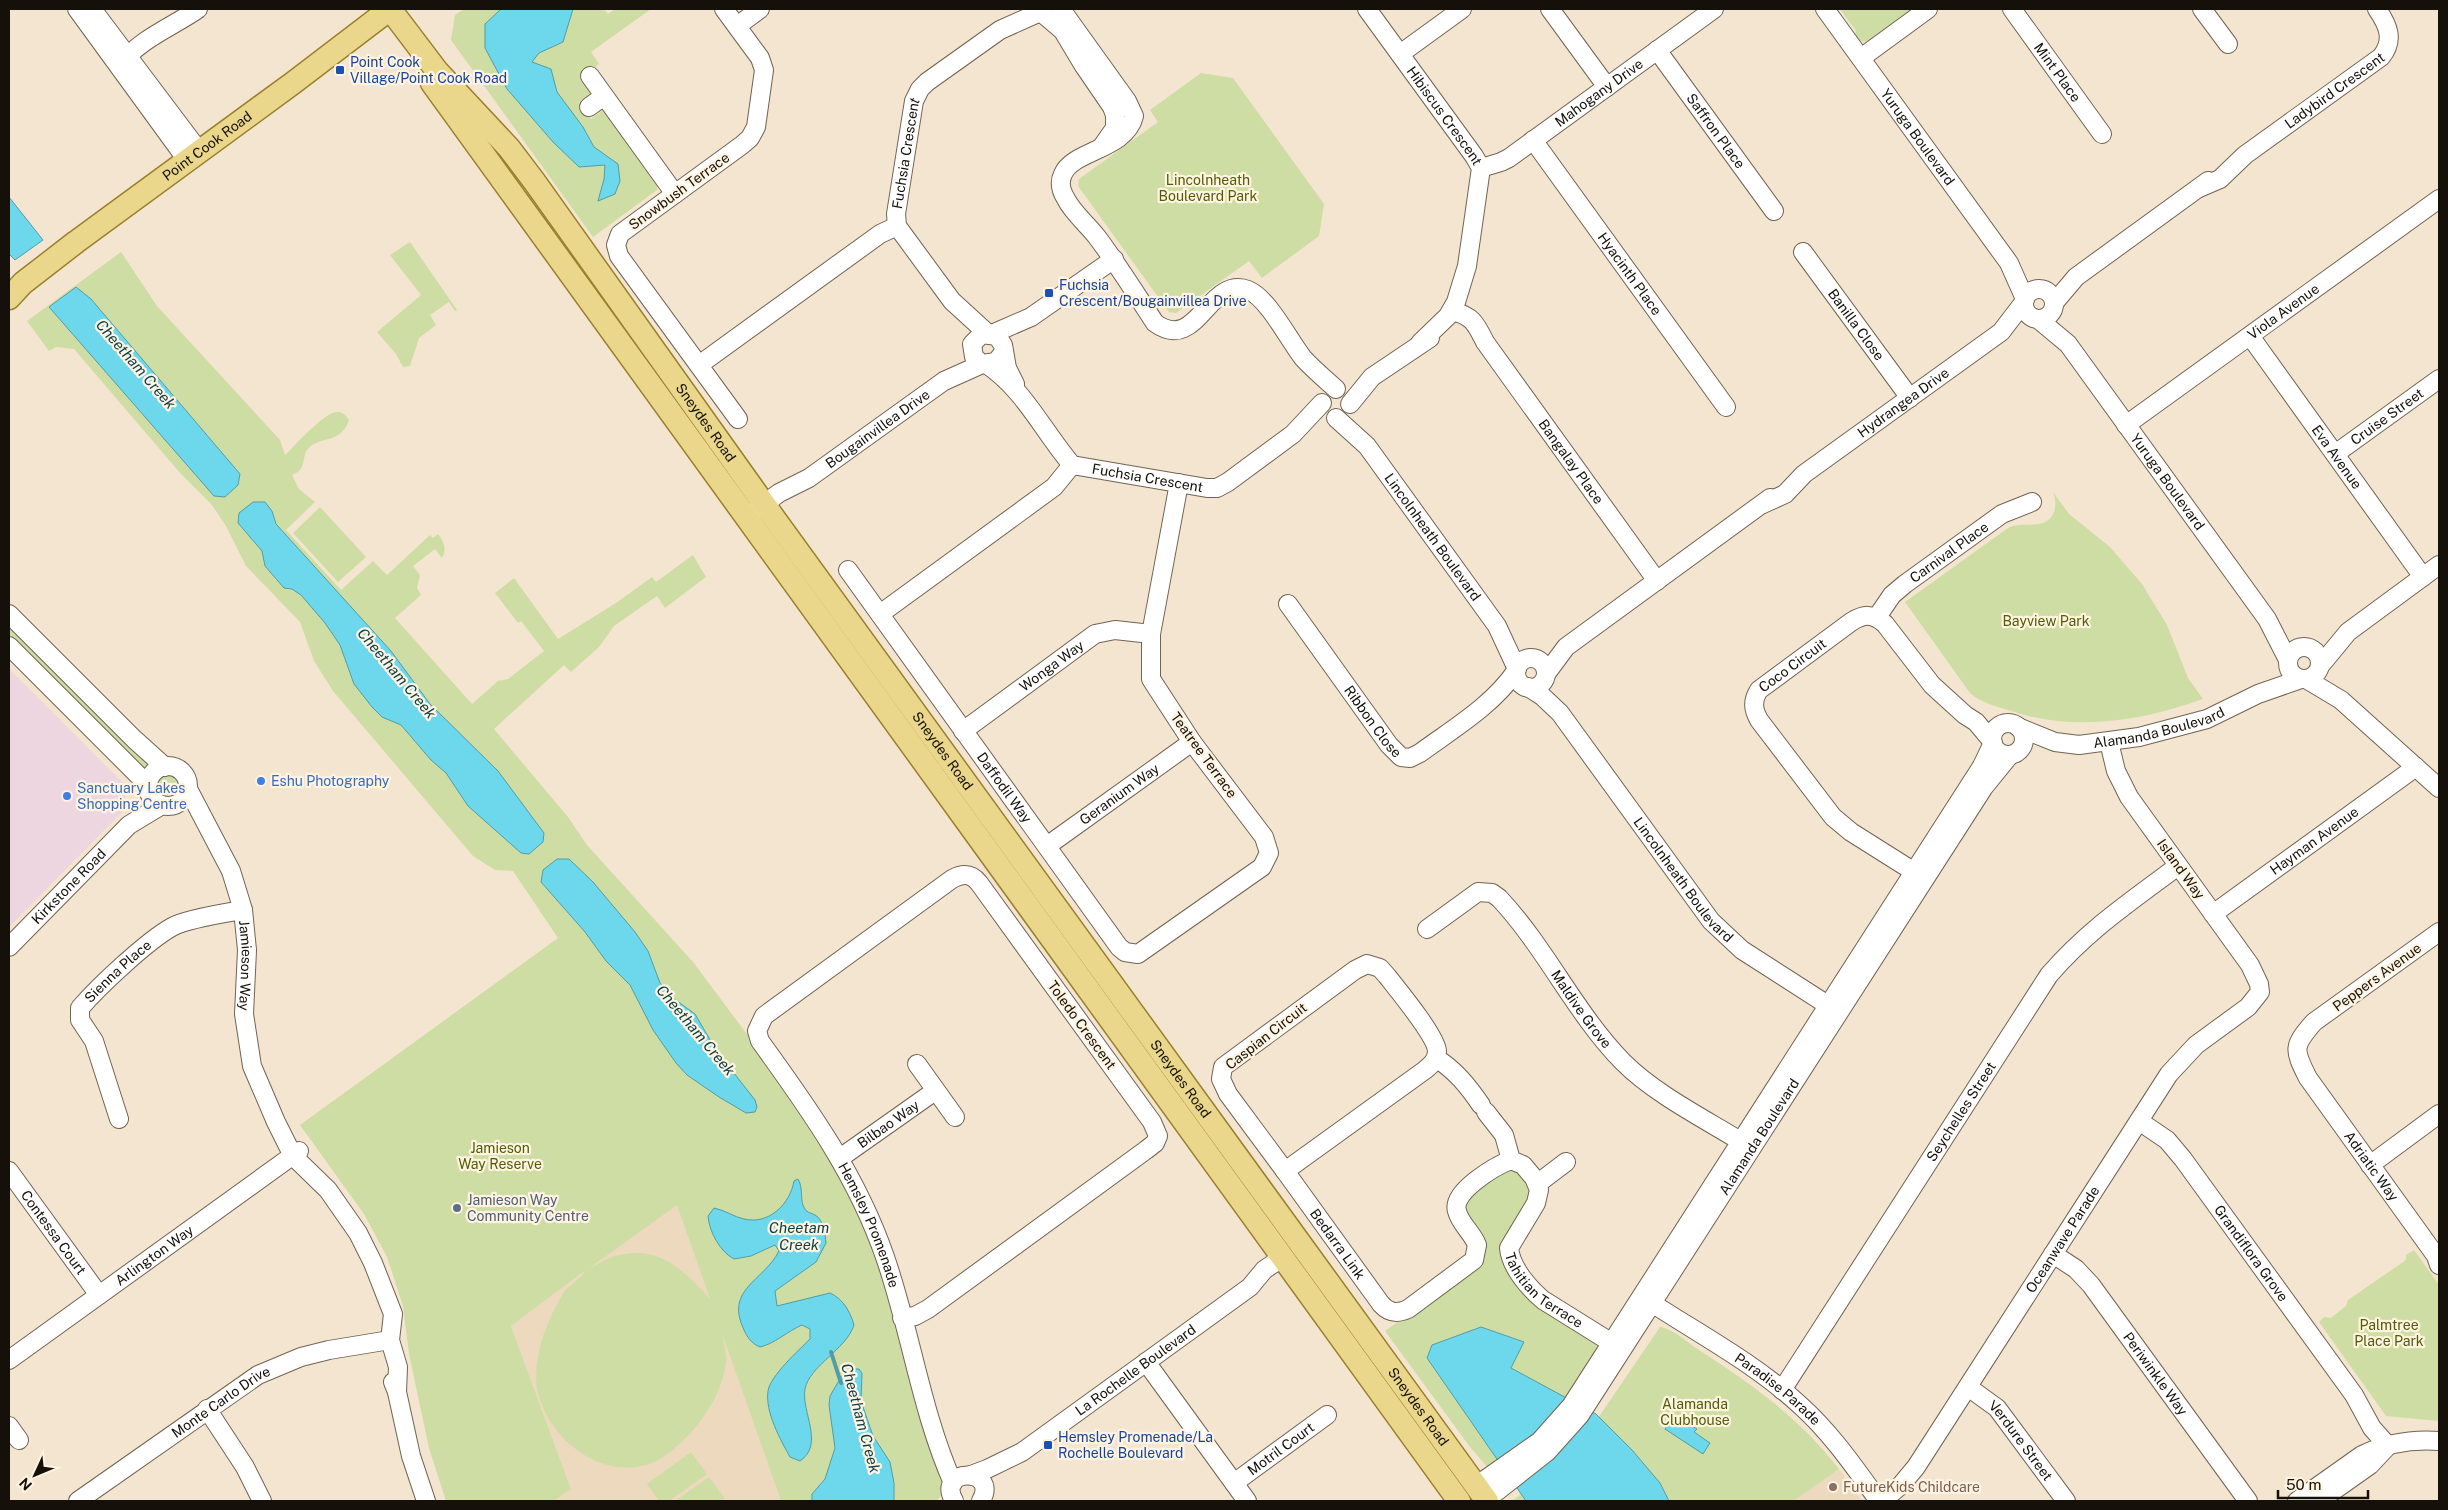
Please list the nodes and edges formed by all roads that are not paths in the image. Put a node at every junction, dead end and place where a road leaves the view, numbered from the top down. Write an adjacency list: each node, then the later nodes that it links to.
1 (77, 9): 25 (street)
2 (92, 9): 25 (street)
3 (198, 9): 25 (street)
4 (724, 9): 19 (street, Snowbush Terrace)
5 (760, 9): 19 (street)
6 (1019, 9): 20 (street, Fuchsia Crescent)
7 (1062, 9): 30 (street)
8 (1368, 9): 23 (street, Hibiscus Crescent)
9 (1462, 9): 23 (street)
10 (1550, 9): 27 (street)
11 (1714, 9): 22 (street, Mahogany Drive)
12 (1825, 9): 24 (street, Yuruga Boulevard)
13 (1928, 9): 24 (street)
14 (2012, 9): 32 (street, Mint Place)
15 (2202, 9): 21 (street)
16 (2377, 9): 44 (street, Ladybird Crescent)
17 (388, 11): 35 (main road, Point Cook Road); 80 (main road, Sneydes Road); 81 (main road, Sneydes Road)
18 (1042, 11): 20 (street, Fuchsia Crescent); 31 (street)
19 (736, 26): 37 (street, Snowbush Terrace)
20 (1000, 30): 40 (street, Fuchsia Crescent)
21 (2228, 44)
22 (1657, 50): 27 (street, Mahogany Drive); 39 (street, Saffron Place)
23 (1400, 54): 36 (street, Hibiscus Crescent)
24 (1860, 58): 43 (street, Yuruga Boulevard)
25 (126, 62): 35 (street)
26 (590, 76): 28 (street)
27 (1607, 87): 33 (street, Mahogany Drive)
28 (604, 96): 29 (street); 37 (street)
29 (589, 107)
30 (1133, 112): 31 (street); 34 (street)
31 (1115, 115): 34 (street)
32 (2102, 134)
33 (1533, 140): 36 (street, Mahogany Drive); 70 (street, Hyacinth Place)
34 (1103, 146): 42 (street)
35 (193, 156): 46 (main road, Point Cook Road)
36 (1481, 168): 50 (street, Hibiscus Crescent)
37 (675, 194): 61 (street, Snowbush Terrace)
38 (2439, 199): 55 (street, Viola Avenue)
39 (1774, 211)
40 (897, 226): 48 (street, Fuchsia Crescent); 61 (street)
41 (1803, 252): 67 (street, Banilla Close)
42 (1114, 259): 51 (street); 59 (street)
43 (2009, 263): 45 (street, Yuruga Boulevard); 47 (street, Yuruga Boulevard)
44 (2076, 277): 45 (street, Ladybird Crescent); 49 (street, Ladybird Crescent)
45 (2041, 289): 47 (street); 49 (street)
46 (14, 291)
47 (2024, 300): 52 (street); 53 (street, Hydrangea Drive)
48 (952, 301): 54 (street, Fuchsia Crescent); 57 (street, Fuchsia Crescent)
49 (2054, 304): 52 (street); 56 (street, Yuruga Boulevard)
50 (1458, 314): 62 (street, Hibiscus Crescent); 85 (street, Bangalay Place)
51 (1031, 317): 54 (street); 58 (street)
52 (2037, 319): 53 (street, Hydrangea Drive); 56 (street, Yuruga Boulevard)
53 (2001, 332): 67 (street, Hydrangea Drive)
54 (989, 333): 57 (street); 58 (street)
55 (2250, 336): 73 (street, Viola Avenue); 76 (street, Eva Avenue)
56 (2068, 344): 73 (street, Yuruga Boulevard)
57 (972, 346): 60 (street); 64 (street, Bougainvillea Drive)
58 (1003, 352): 60 (street); 66 (street, Fuchsia Crescent)
59 (1305, 360): 65 (street); 68 (street)
60 (984, 364): 64 (street, Bougainvillea Drive); 66 (street, Fuchsia Crescent)
61 (699, 365): 72 (street, Snowbush Terrace)
62 (1372, 377): 65 (street, Hibiscus Crescent); 69 (street, Hibiscus Crescent)
63 (2439, 379): 76 (street, Cruise Street)
64 (944, 381): 80 (street, Bougainvillea Drive)
65 (1338, 390): 68 (street); 69 (street)
66 (1020, 394): 77 (street, Fuchsia Crescent)
67 (1910, 398): 85 (street, Hydrangea Drive)
68 (1322, 402): 71 (street); 74 (street, Fuchsia Crescent)
69 (1350, 405): 71 (street); 75 (street, Lincolnheath Boulevard)
70 (1726, 407)
71 (1335, 418): 74 (street, Fuchsia Crescent); 75 (street, Lincolnheath Boulevard)
72 (738, 419)
73 (2126, 425): 90 (street, Yuruga Boulevard)
74 (1293, 434): 78 (street, Fuchsia Crescent)
75 (1367, 446): 91 (street, Lincolnheath Boulevard)
76 (2335, 454): 84 (street, Eva Avenue)
77 (1072, 465): 78 (street, Fuchsia Crescent); 88 (street)
78 (1179, 484): 93 (street, Teatree Terrace)
79 (2032, 502): 89 (street, Carnival Place)
80 (768, 509): 81 (street, Bougainvillea Drive); 152 (main road, Sneydes Road)
81 (750, 522): 155 (main road, Sneydes Road)
82 (2439, 566): 84 (street)
83 (848, 570): 88 (street, Daffodil Way)
84 (2423, 577): 92 (street)
85 (1657, 581): 95 (street, Hydrangea Drive)
86 (1288, 604): 106 (street, Ribbon Close)
87 (9, 614): 115 (street, Jamieson Way)
88 (880, 614): 109 (street, Daffodil Way)
89 (1877, 617): 110 (street); 125 (street, Coco Circuit)
90 (2267, 619): 96 (street, Yuruga Boulevard); 98 (street, Yuruga Boulevard)
91 (1498, 626): 97 (street, Lincolnheath Boulevard); 100 (street, Lincolnheath Boulevard)
92 (2348, 632): 96 (street); 99 (street)
93 (1151, 634): 109 (street, Wonga Way); 111 (street, Teatree Terrace)
94 (9, 646): 117 (street, Jamieson Way)
95 (1566, 647): 97 (street, Hydrangea Drive); 101 (street, Hydrangea Drive)
96 (2305, 647): 98 (street); 99 (street)
97 (1532, 658): 100 (street); 101 (street)
98 (2288, 662): 102 (street); 104 (street, Alamanda Boulevard)
99 (2319, 666): 102 (street); 105 (street)
100 (1517, 670): 103 (street); 106 (street, Ribbon Close)
101 (1545, 675): 103 (street); 107 (street, Lincolnheath Boulevard)
102 (2303, 679): 104 (street, Alamanda Boulevard); 105 (street)
103 (1527, 687): 106 (street, Ribbon Close); 107 (street, Lincolnheath Boulevard)
104 (2258, 694): 113 (street, Alamanda Boulevard)
105 (2341, 700): 116 (street)
106 (1484, 706)
107 (1560, 713): 133 (street, Lincolnheath Boulevard)
108 (2018, 727): 110 (street); 112 (street, Alamanda Boulevard); 114 (street)
109 (964, 731): 123 (street, Daffodil Way)
110 (1995, 736): 114 (street); 125 (street, Alamanda Boulevard)
111 (1192, 742): 123 (street, Geranium Way); 131 (street, Teatree Terrace)
112 (2055, 742): 113 (street, Alamanda Boulevard); 114 (street, Alamanda Boulevard)
113 (2110, 742): 124 (street, Island Way)
114 (2013, 754): 125 (street, Alamanda Boulevard)
115 (165, 767): 117 (street); 119 (street, Jamieson Way)
116 (2416, 767): 118 (street); 127 (street, Hayman Avenue)
117 (148, 787): 120 (street, Jamieson Way); 121 (street, Kirkstone Road)
118 (2439, 788)
119 (188, 789): 120 (street); 122 (street, Jamieson Way)
120 (168, 805): 121 (street, Kirkstone Road); 122 (street, Jamieson Way)
121 (130, 826): 130 (street, Kirkstone Road)
122 (206, 826): 126 (street, Jamieson Way)
123 (1047, 846): 131 (street, Daffodil Way)
124 (2178, 866): 127 (street, Island Way); 164 (street, Seychelles Street)
125 (1920, 875): 133 (street, Alamanda Boulevard)
126 (243, 910): 140 (street, Sienna Place); 144 (street, Jamieson Way)
127 (2213, 914): 132 (street, Island Way)
128 (1427, 929): 143 (street, Maldive Grove)
129 (2439, 932): 135 (street, Peppers Avenue)
130 (9, 947)
131 (1132, 954)
132 (2260, 992): 142 (street, Oceanwave Parade)
133 (1834, 1009): 143 (street, Alamanda Boulevard)
134 (757, 1026): 145 (street, Hemsley Promenade); 158 (street, Toledo Crescent)
135 (2291, 1045): 148 (street, Adriatic Way)
136 (1436, 1058): 146 (street); 150 (street); 150 (street, Caspian Circuit)
137 (917, 1064): 138 (street)
138 (936, 1091): 141 (street); 145 (street, Bilbao Way)
139 (2439, 1114): 148 (street)
140 (120, 1117)
141 (955, 1117)
142 (2139, 1121): 153 (street, Oceanwave Parade); 168 (street, Grandiflora Grove)
143 (1746, 1144): 157 (street, Alamanda Boulevard)
144 (296, 1153): 156 (street, Arlington Way); 159 (street, Jamieson Way)
145 (840, 1158): 158 (street, Hemsley Promenade)
146 (1510, 1160): 150 (street, Bedarra Link); 151 (street)
147 (1566, 1162): 151 (street)
148 (2370, 1165): 154 (street, Adriatic Way)
149 (9, 1171): 156 (street, Contessa Court)
150 (1285, 1171)
151 (1538, 1184): 160 (street, Tahitian Terrace)
152 (1304, 1248): 155 (main road); 173 (main road, Sneydes Road)
153 (2054, 1254): 163 (street, Oceanwave Parade); 182 (street, Periwinkle Way)
154 (2438, 1260)
155 (1286, 1262): 162 (street, La Rochelle Boulevard); 179 (main road, Sneydes Road)
156 (99, 1295): 161 (street, Arlington Way)
157 (1646, 1300): 160 (street, Alamanda Boulevard); 164 (street, Paradise Parade)
158 (902, 1318): 171 (street, Hemsley Promenade)
159 (386, 1340): 165 (street, Monte Carlo Drive); 176 (street, Jamieson Way)
160 (1617, 1346): 173 (street, Alamanda Boulevard)
161 (9, 1360)
162 (1146, 1362): 169 (street, La Rochelle Boulevard); 170 (street)
163 (1968, 1387): 180 (street, Oceanwave Parade); 181 (street, Verdure Street)
164 (1782, 1390): 180 (street, Paradise Parade)
165 (207, 1409): 174 (street, Monte Carlo Drive); 175 (street)
166 (1329, 1413): 170 (street, Motril Court)
167 (2439, 1441): 168 (street)
168 (2388, 1446): 183 (street); 184 (street)
169 (1022, 1452): 171 (street, La Rochelle Boulevard); 172 (street, La Rochelle Boulevard)
170 (1234, 1483): 178 (street)
171 (959, 1484): 172 (street, Hemsley Promenade); 177 (street)
172 (984, 1498)
173 (1479, 1498)
174 (78, 1501)
175 (262, 1501)
176 (426, 1501)
177 (941, 1501)
178 (1247, 1501)
179 (1459, 1501)
180 (1881, 1501)
181 (2066, 1501)
182 (2248, 1501)
183 (2297, 1501)
184 (2319, 1501)

